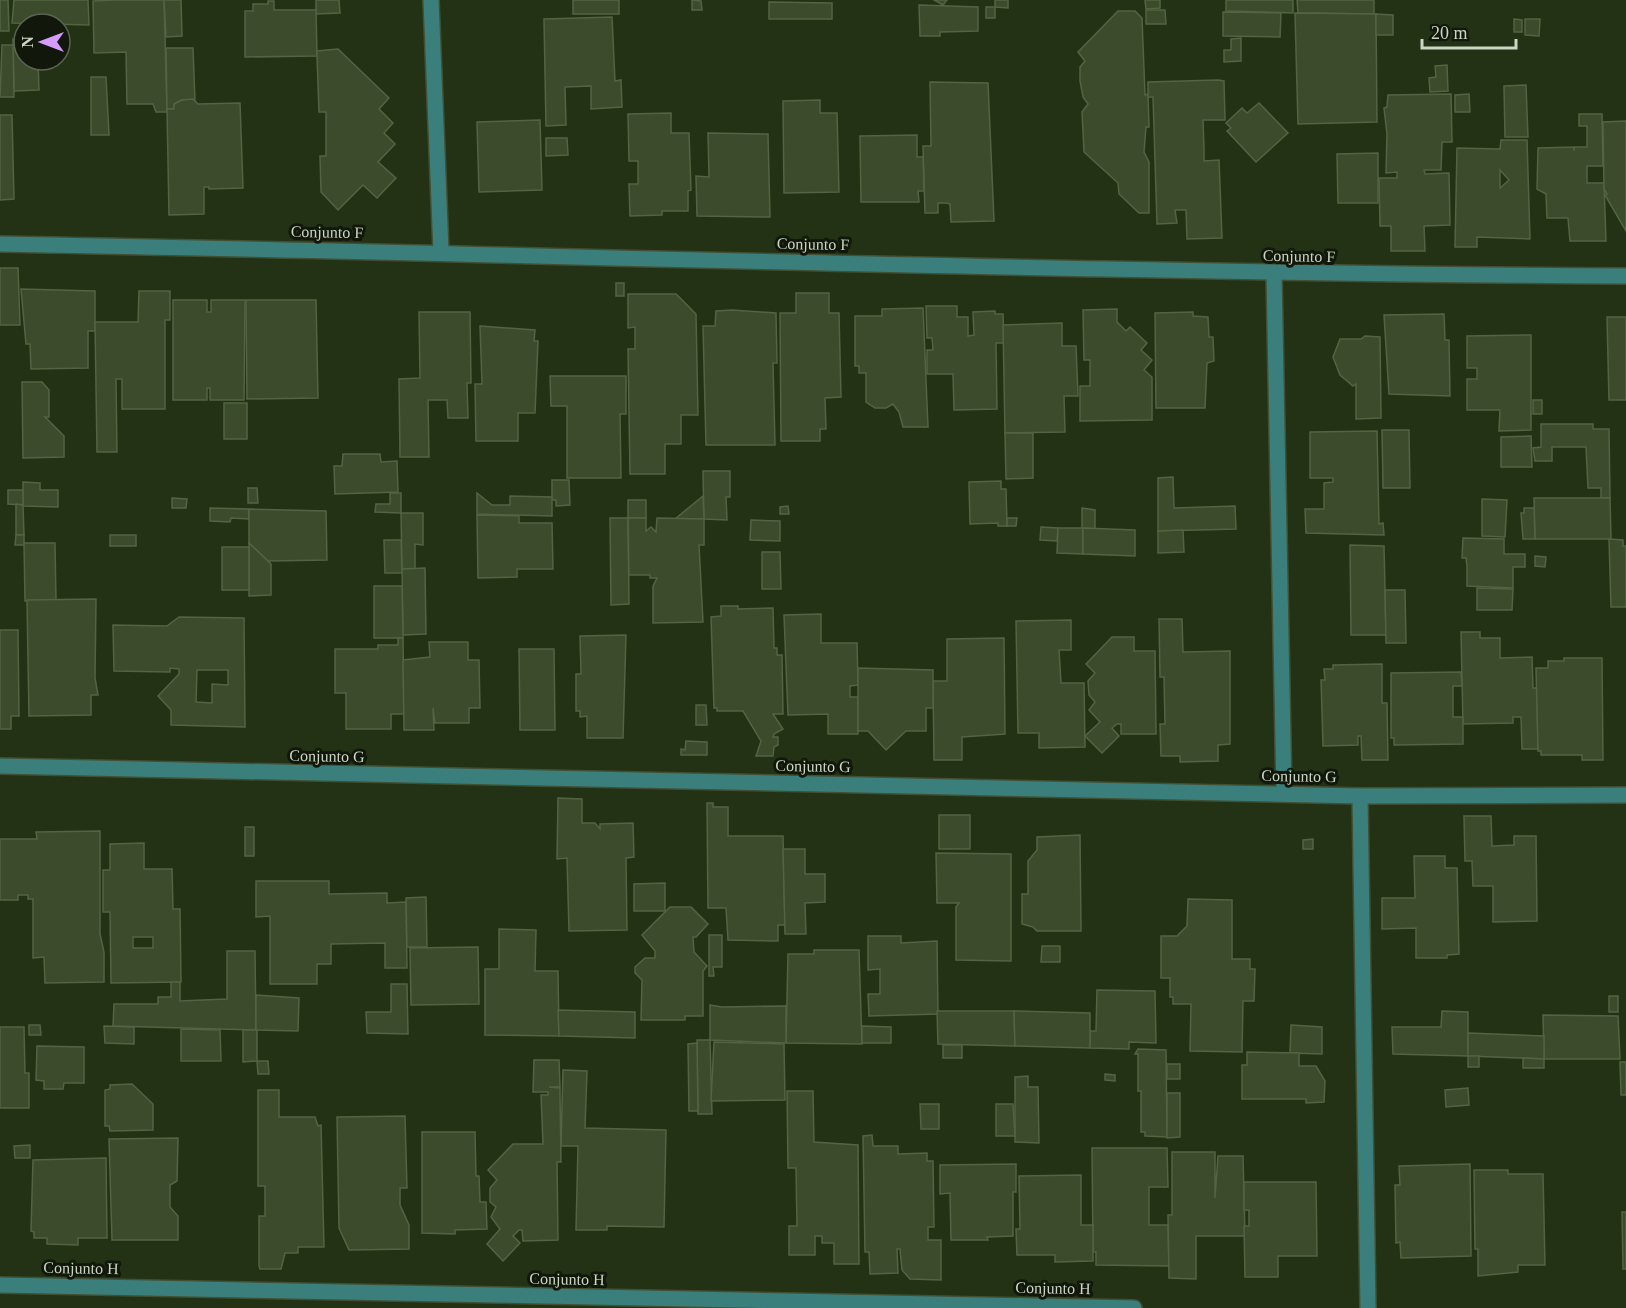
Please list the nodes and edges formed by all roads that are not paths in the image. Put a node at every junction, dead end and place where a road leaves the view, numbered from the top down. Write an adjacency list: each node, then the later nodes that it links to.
1 (431, 0): 3 (street)
2 (0, 244): 3 (street, Conjunto F)
3 (441, 252): 4 (street, Conjunto F)
4 (1275, 274): 5 (street, Conjunto F); 7 (street)
5 (1626, 276)
6 (0, 766): 7 (street, Conjunto G)
7 (1284, 794): 9 (street, Conjunto G)
8 (1626, 795): 9 (street, Conjunto G)
9 (1360, 796): 12 (street)
10 (0, 1285): 11 (street, Conjunto H)
11 (1134, 1308)
12 (1368, 1308)

